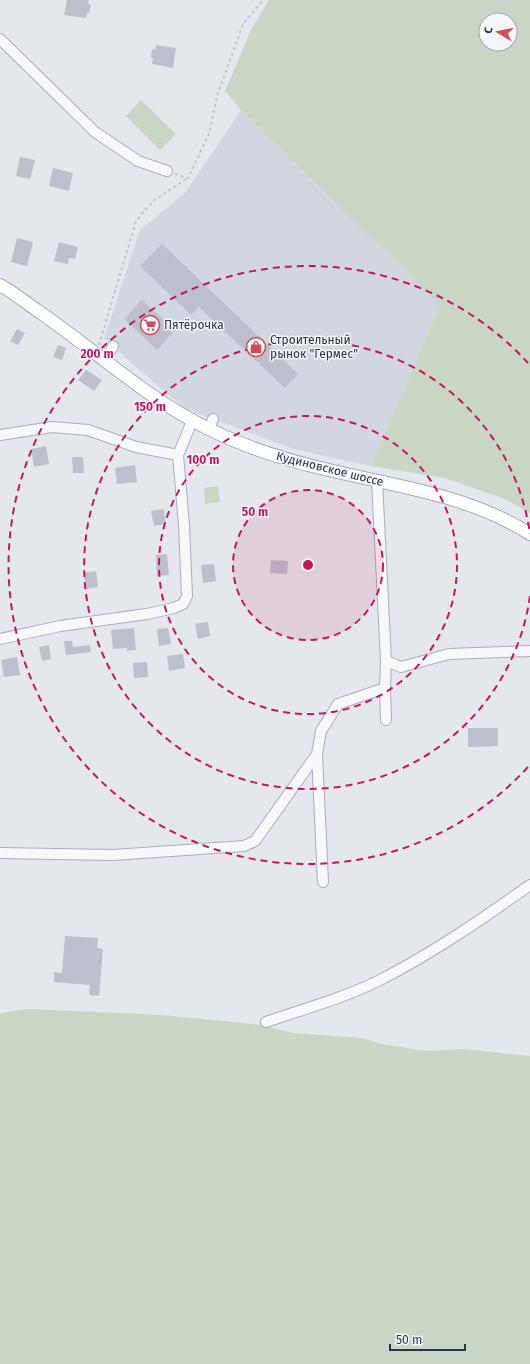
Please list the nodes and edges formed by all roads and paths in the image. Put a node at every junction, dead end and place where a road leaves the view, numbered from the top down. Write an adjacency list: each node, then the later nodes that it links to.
1 (263, 0): 4 (path)
2 (0, 39): 3 (street)
3 (167, 171): 4 (path)
4 (188, 178): 7 (path)
5 (0, 285): 7 (main road, Кудиновское шоссе)
6 (113, 346): 7 (street)
7 (101, 357): 8 (main road, Кудиновское шоссе)
8 (193, 420): 10 (street); 11 (main road, Кудиновское шоссе)
9 (0, 435): 10 (street)
10 (178, 455): 13 (street)
11 (377, 481): 12 (main road, Кудиновское шоссе); 15 (street)
12 (530, 534)
13 (0, 639)
14 (530, 651): 15 (street)
15 (386, 661): 16 (street)
16 (384, 688): 17 (street); 18 (street)
17 (386, 720)
18 (317, 754): 19 (street); 20 (street)
19 (0, 852)
20 (323, 882)
21 (530, 885): 22 (street)
22 (266, 1022)

